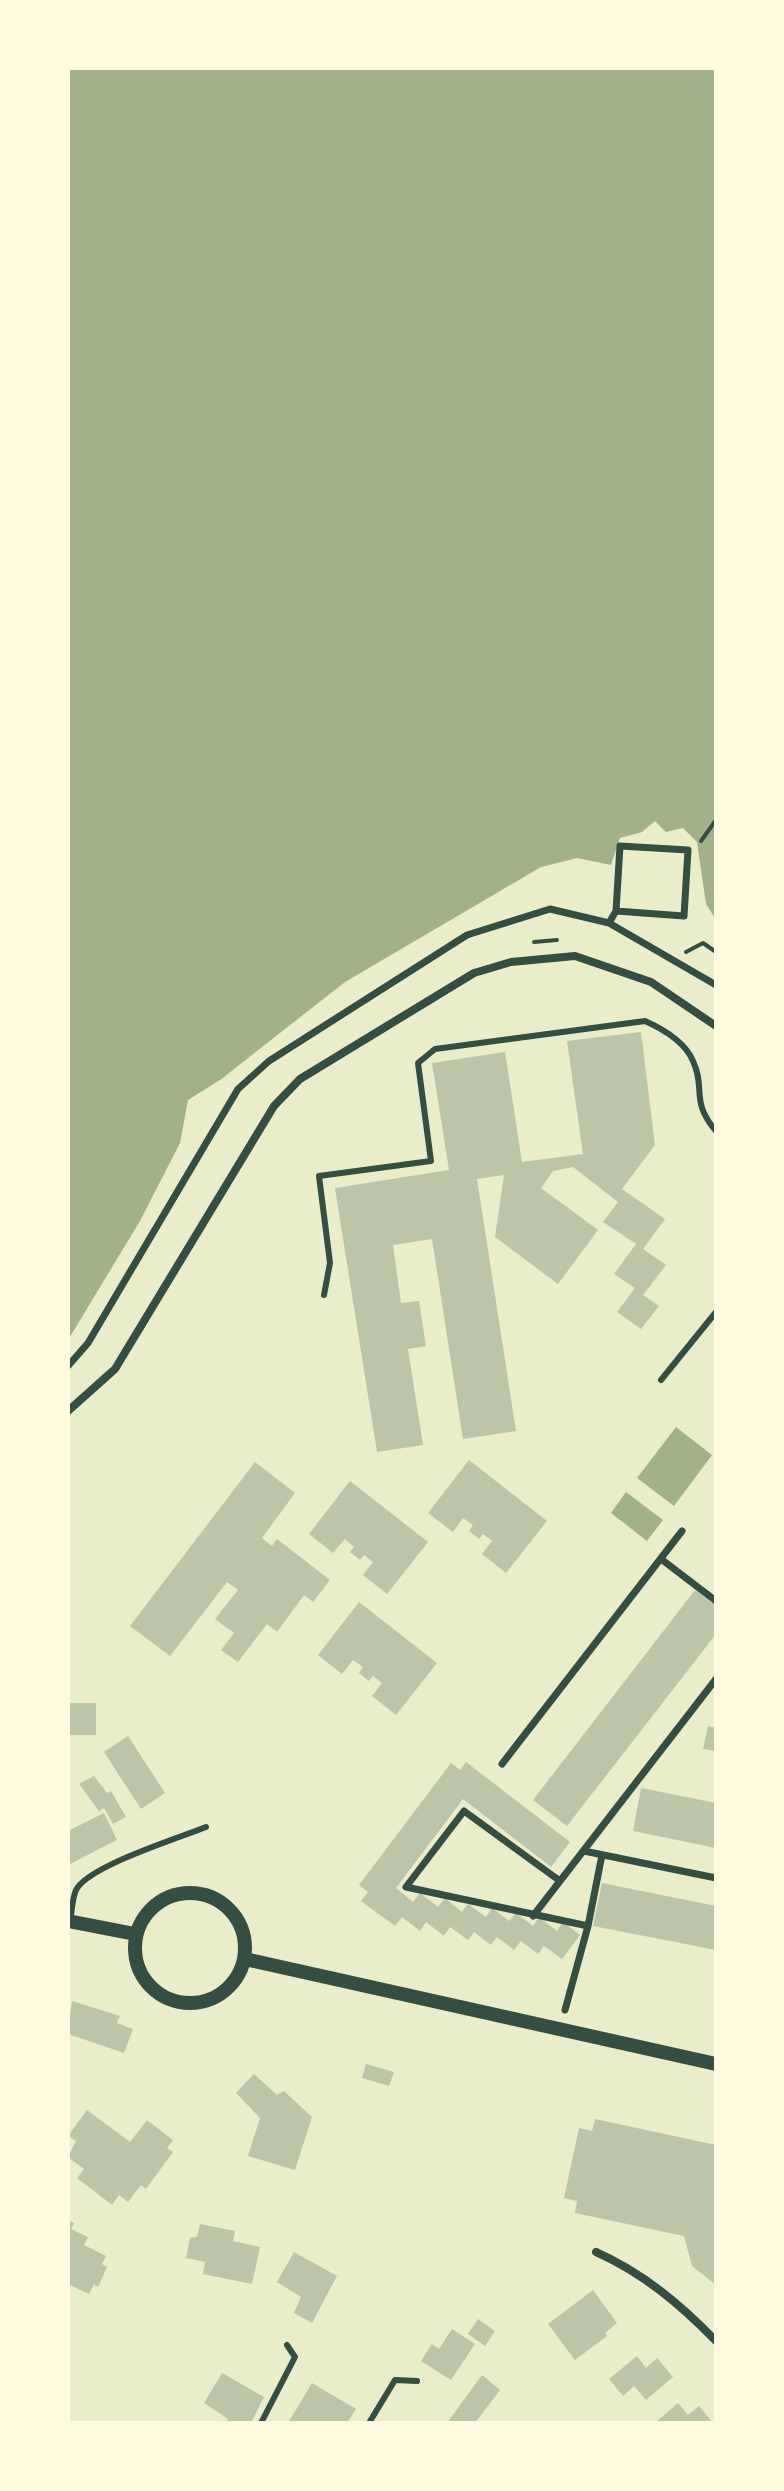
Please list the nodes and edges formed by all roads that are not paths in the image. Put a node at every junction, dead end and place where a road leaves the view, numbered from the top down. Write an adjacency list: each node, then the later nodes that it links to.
1 (616, 911): 1 (street); 2 (street)
2 (609, 923): 3 (street); 8 (street)
3 (716, 985)
4 (716, 1026): 10 (street)
5 (716, 1131): 6 (lane)
6 (324, 1295)
7 (716, 1312): 9 (lane)
8 (68, 1366)
9 (661, 1380)
10 (68, 1411)
11 (682, 1531): 12 (street)
12 (661, 1559): 13 (street); 15 (street)
13 (716, 1601)
14 (716, 1679): 17 (street)
15 (502, 1764)
16 (206, 1827): 22 (lane)
17 (584, 1851): 18 (street); 20 (street)
18 (602, 1855): 19 (street); 23 (street)
19 (716, 1878)
20 (560, 1881): 21 (street); 21 (street)
21 (533, 1916): 23 (street)
22 (69, 1921): 24 (street)
23 (588, 1926): 26 (street)
24 (135, 1934): 25 (street); 25 (street)
25 (245, 1959): 27 (street)
26 (565, 2010)
27 (716, 2064)
28 (596, 2252): 29 (street)
29 (716, 2341)
30 (287, 2345): 32 (lane)
31 (417, 2381): 33 (lane)
32 (261, 2423)
33 (369, 2423)

